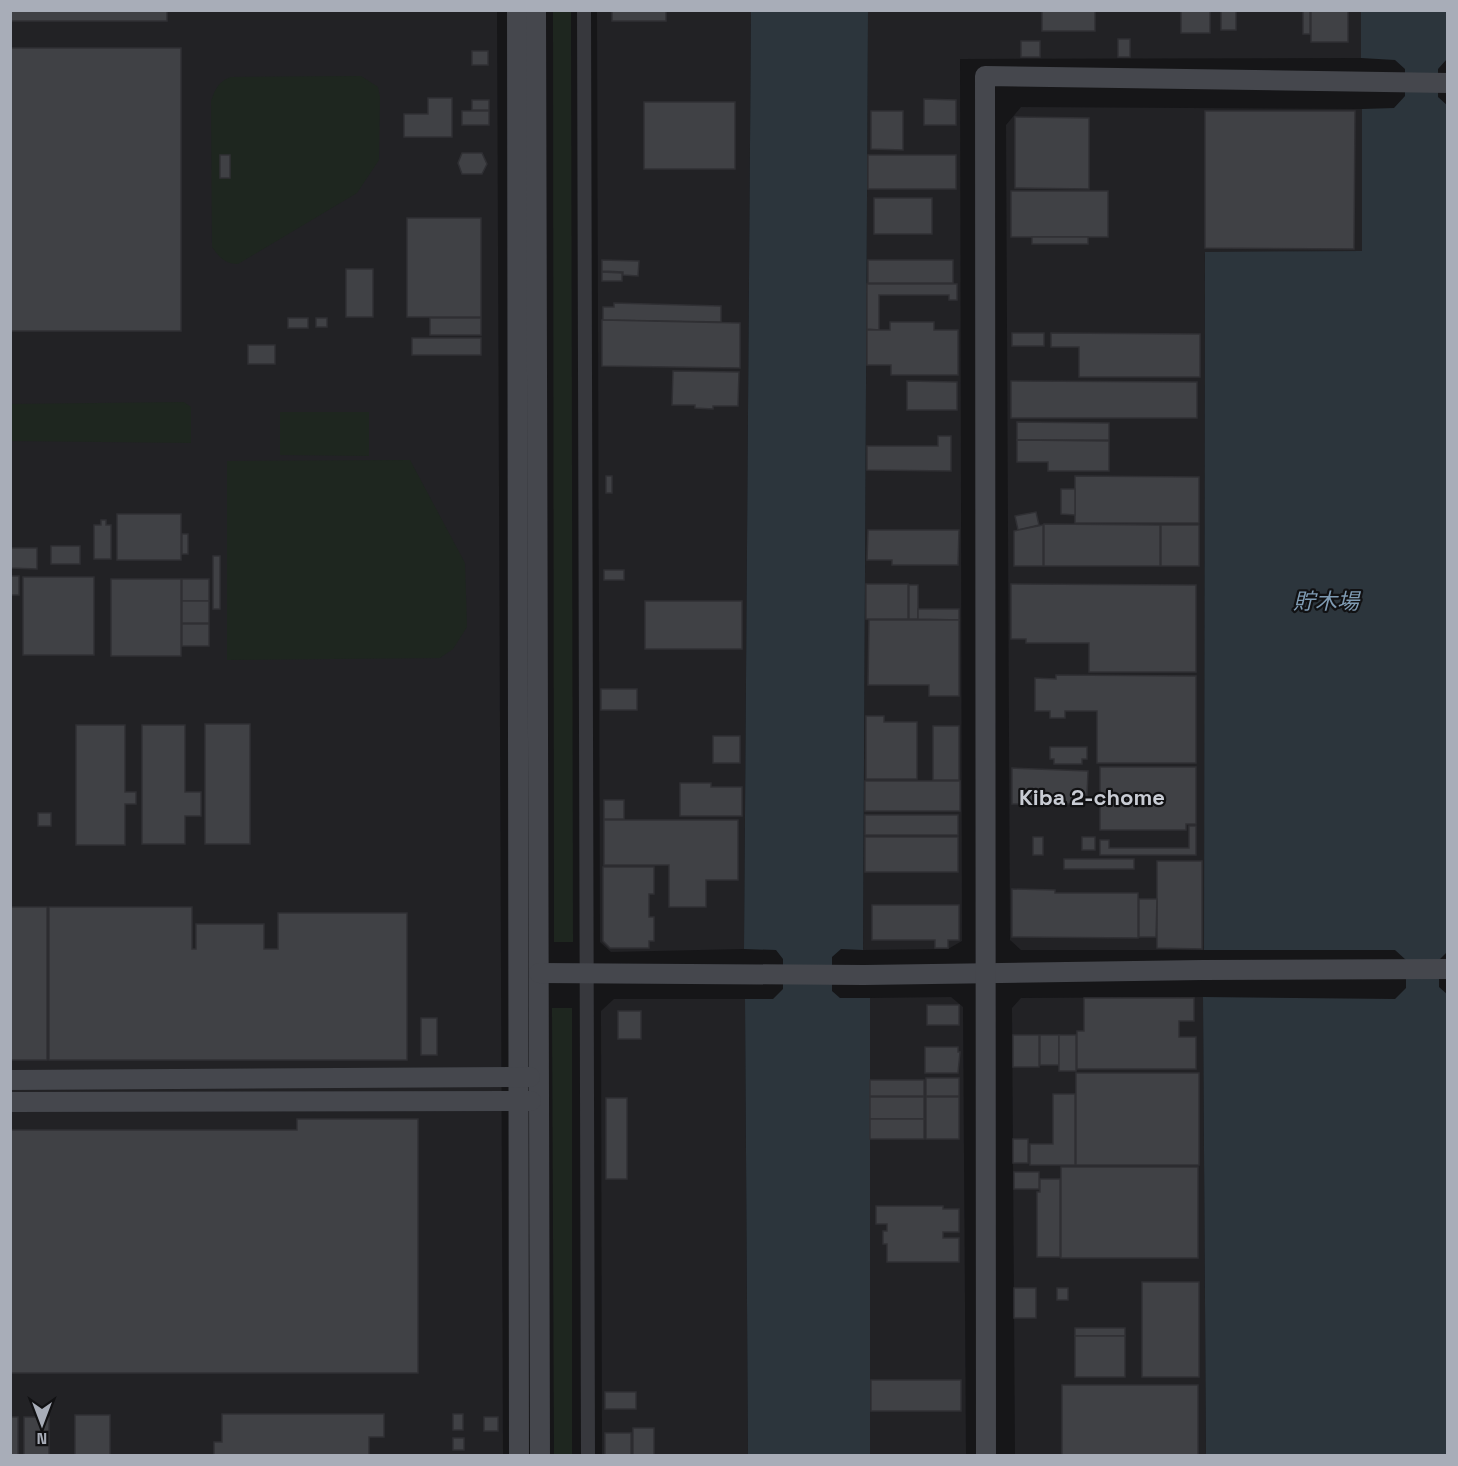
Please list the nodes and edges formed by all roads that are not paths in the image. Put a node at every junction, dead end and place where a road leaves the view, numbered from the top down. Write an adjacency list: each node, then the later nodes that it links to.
1 (517, 10): 9 (street)
2 (536, 10): 7 (street)
3 (584, 10): 8 (street)
4 (1448, 83): 6 (street)
5 (1448, 969): 6 (street)
6 (986, 972): 8 (street); 18 (street)
7 (538, 973): 8 (street); 10 (street)
8 (587, 973): 17 (street)
9 (518, 1077): 10 (street); 11 (street); 12 (street)
10 (539, 1077): 13 (street)
11 (10, 1080)
12 (518, 1101): 13 (street); 14 (street); 15 (street)
13 (539, 1101): 16 (street)
14 (10, 1102)
15 (519, 1455)
16 (540, 1455)
17 (588, 1455)
18 (986, 1455)

